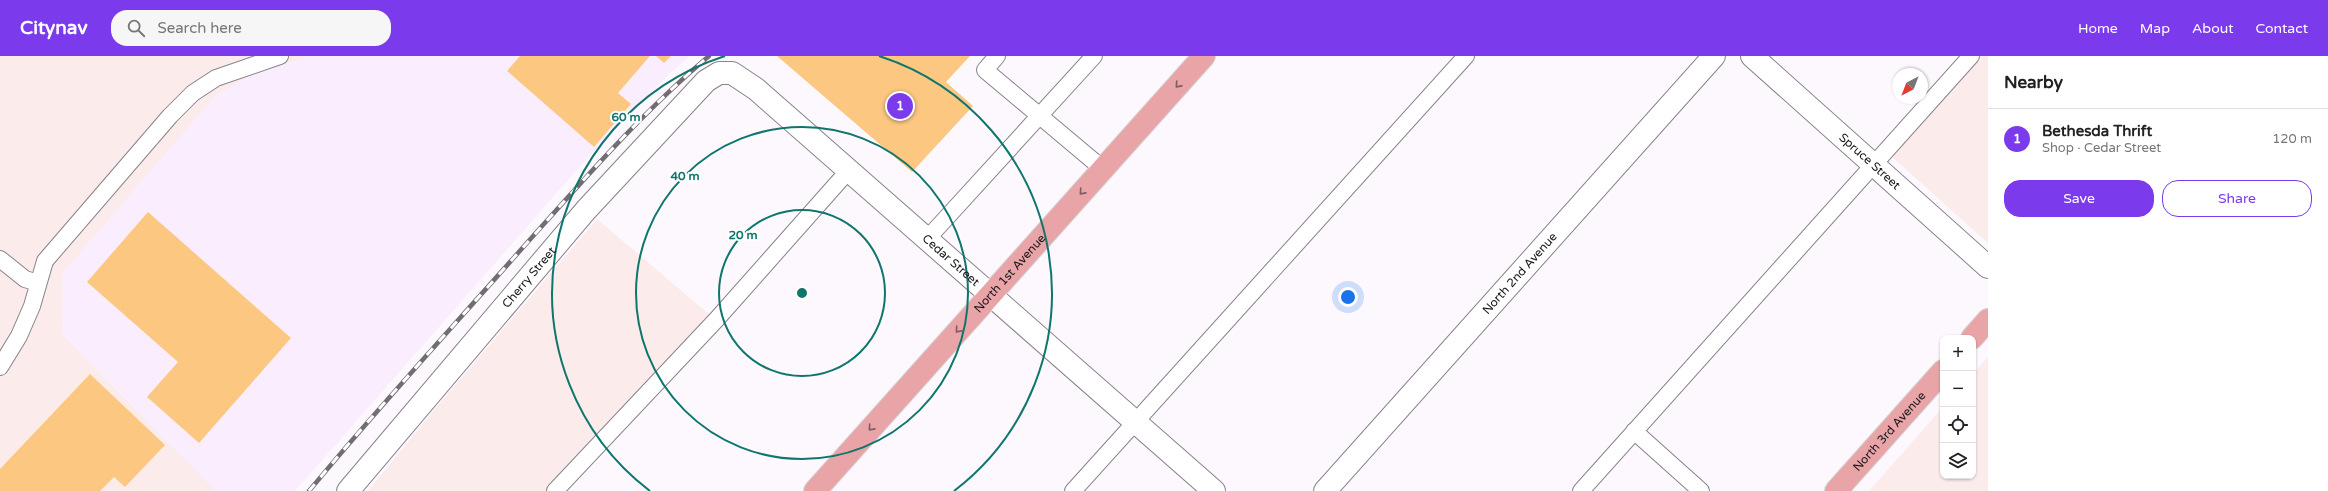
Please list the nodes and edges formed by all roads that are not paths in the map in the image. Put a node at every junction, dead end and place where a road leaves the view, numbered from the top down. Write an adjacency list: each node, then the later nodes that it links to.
1 (280, 56): 17 (lane)
2 (997, 56): 10 (lane)
3 (1094, 56): 10 (lane)
4 (1204, 56): 12 (main road, North 1st Avenue, one-way to 12)
5 (1466, 56): 23 (lane)
6 (1714, 56): 30 (street, North 2nd Avenue)
7 (1752, 56): 11 (street, Spruce Street)
8 (1971, 56): 11 (lane)
9 (719, 74): 13 (street, Cedar Street); 25 (street, Cherry Street)
10 (1040, 117): 12 (lane); 14 (lane)
11 (1874, 165): 16 (street, Spruce Street); 24 (lane)
12 (1103, 169): 18 (main road, North 1st Avenue, one-way to 18)
13 (849, 170): 14 (street, Cedar Street); 26 (lane)
14 (927, 238): 18 (street, Cedar Street)
15 (0, 259): 17 (lane)
16 (1988, 267)
17 (38, 283): 21 (lane)
18 (990, 294): 23 (street, Cedar Street); 27 (main road, North 1st Avenue, one-way to 27)
19 (1988, 320): 20 (main road)
20 (1975, 335)
21 (0, 367)
22 (1940, 374): 33 (main road, North 3rd Avenue)
23 (1135, 421): 28 (lane); 29 (street, Cedar Street)
24 (1634, 431): 31 (lane); 32 (lane)
25 (348, 491)
26 (555, 491)
27 (815, 491)
28 (1073, 491)
29 (1214, 491)
30 (1325, 491)
31 (1581, 491)
32 (1700, 491)
33 (1836, 491)

